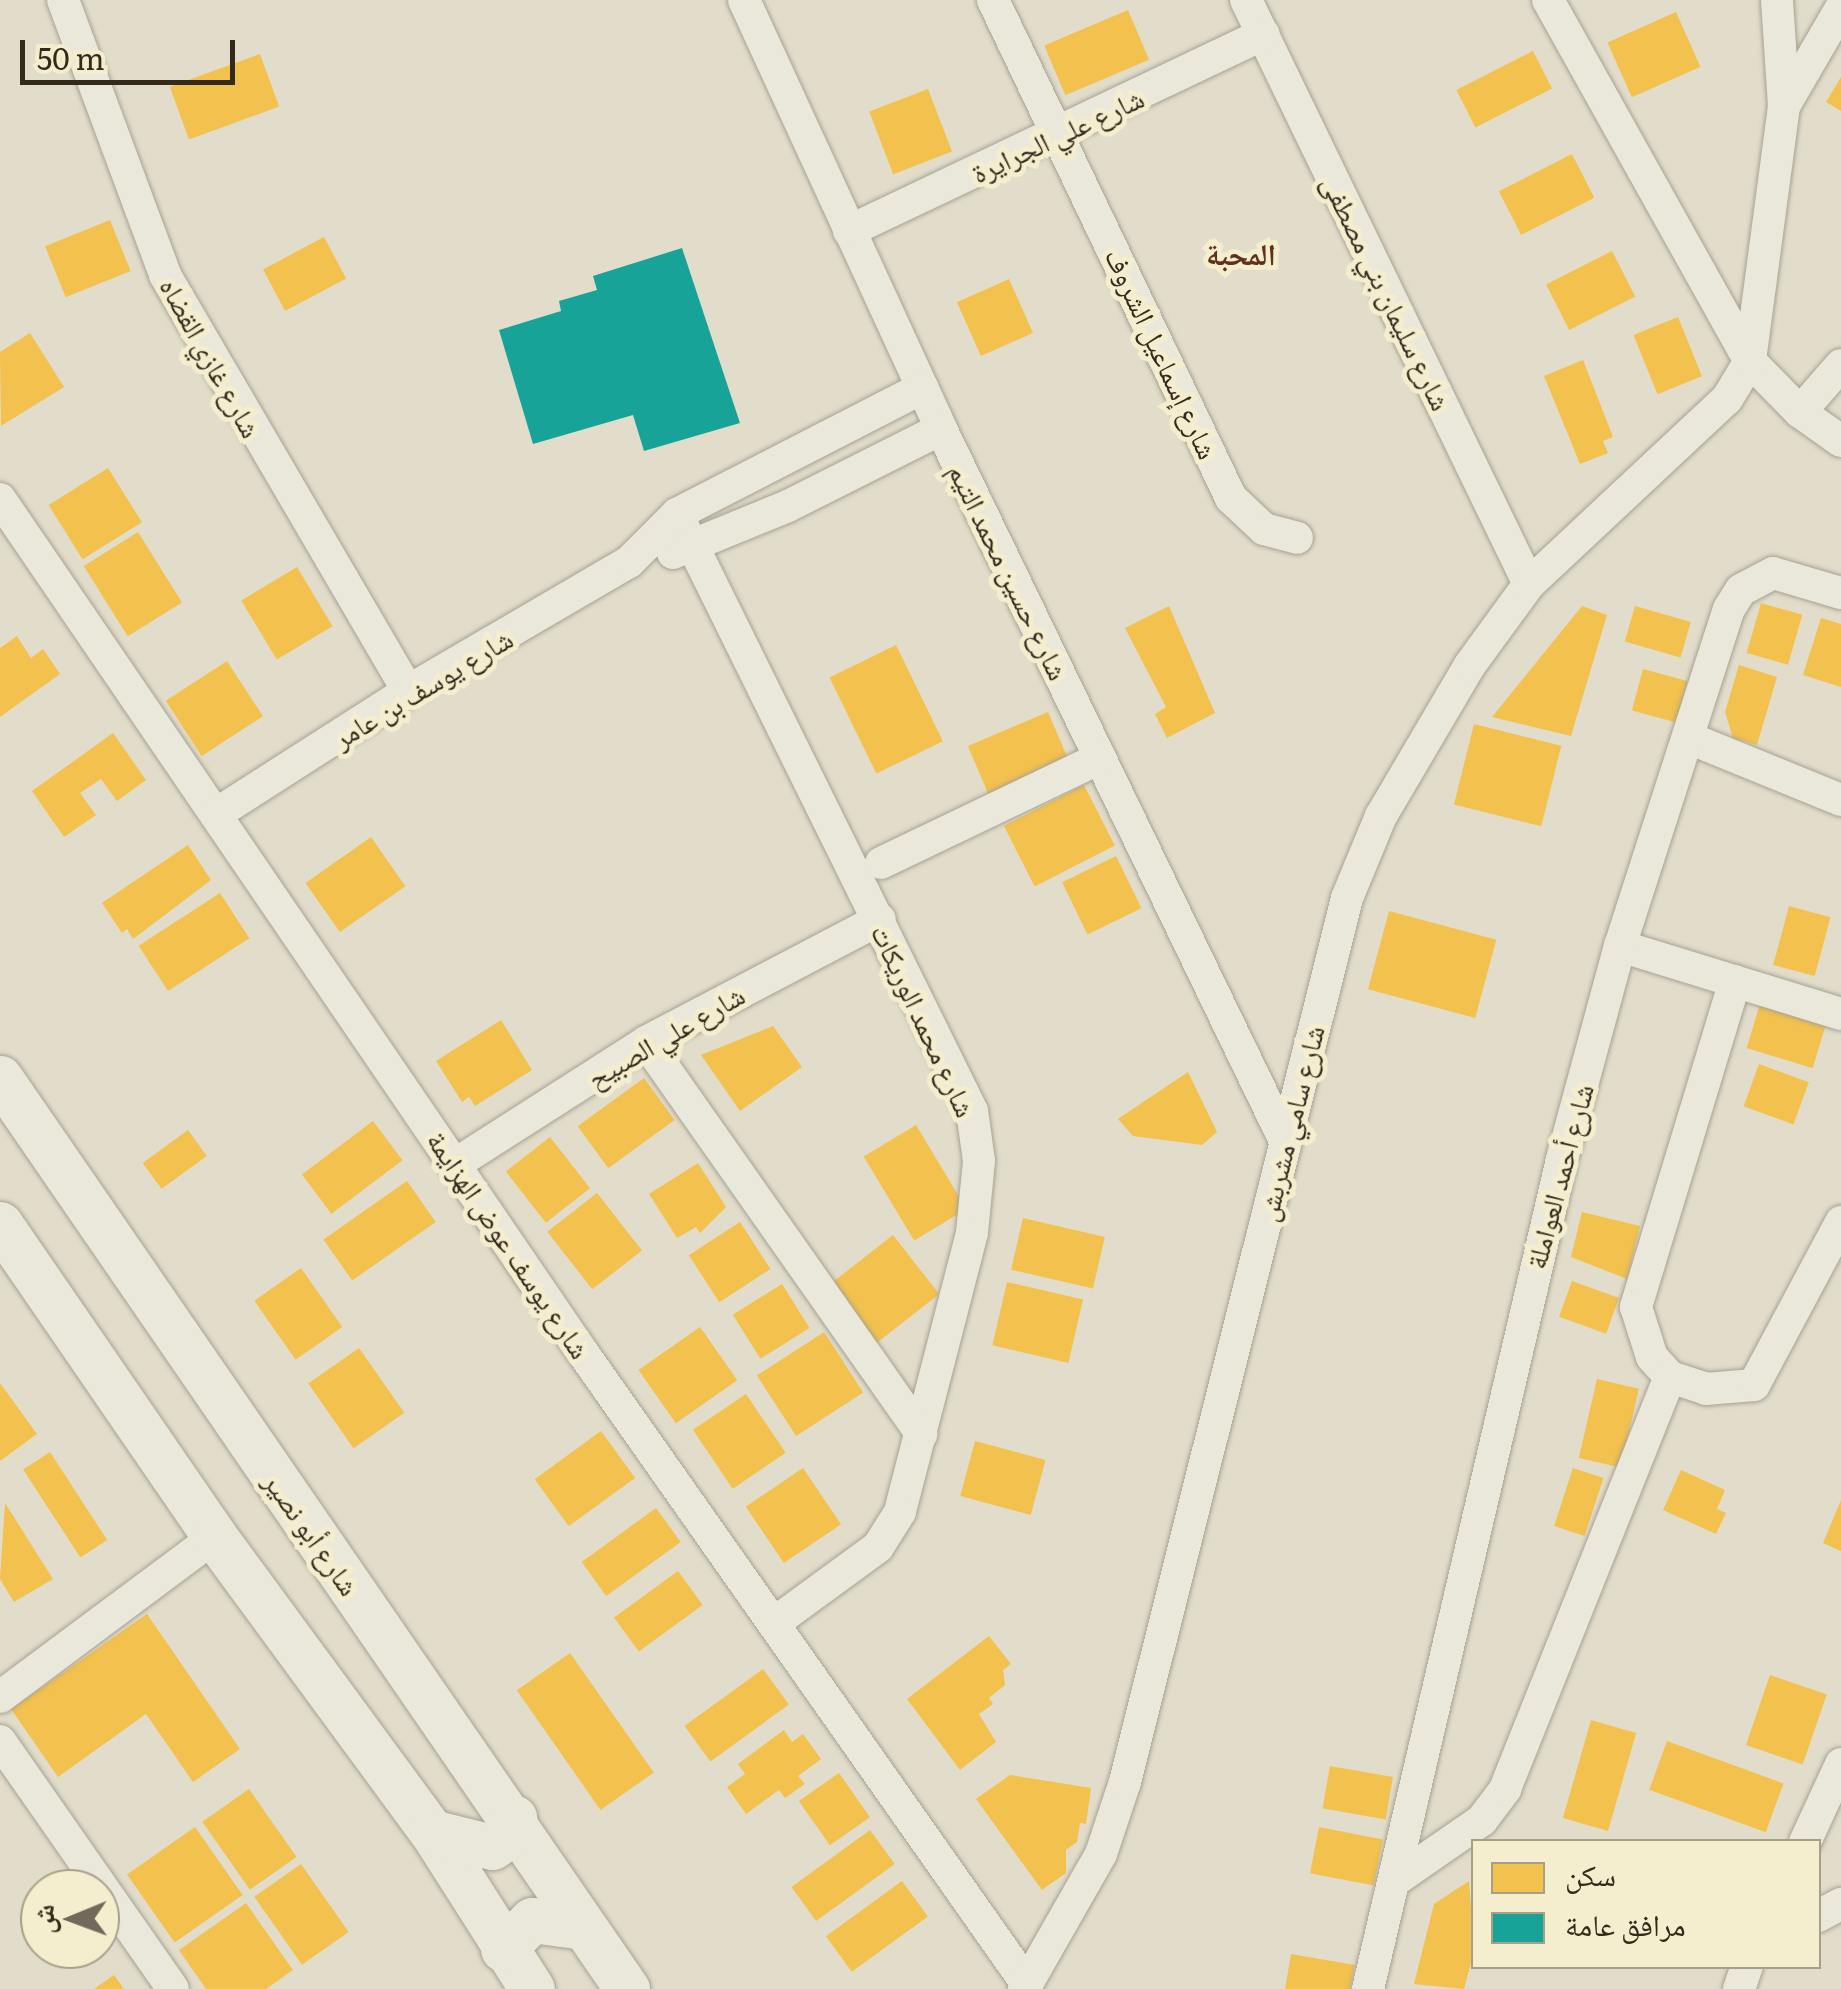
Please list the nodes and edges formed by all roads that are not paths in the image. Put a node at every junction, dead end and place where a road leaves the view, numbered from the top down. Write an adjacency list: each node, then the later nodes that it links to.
1 (63, 0): 25 (street, شارع غازي القضاه)
2 (744, 0): 11 (street, شارع حسين محمد التيم)
3 (994, 0): 10 (street, شارع إسماعيل الشروف)
4 (1246, 0): 8 (street, شارع سليمان بني مصطفى)
5 (1548, 0): 12 (street)
6 (1777, 0): 9 (street)
7 (1841, 8): 9 (street)
8 (1264, 34): 10 (street, شارع علي الجرايرة); 23 (street, شارع سليمان بني مصطفى)
9 (1784, 106): 12 (street)
10 (1060, 135): 11 (street, شارع علي الجرايرة); 20 (street, شارع إسماعيل الشروف)
11 (850, 230): 14 (street, شارع حسين محمد التيم)
12 (1750, 361): 15 (street); 23 (street, شارع سامي مشربش)
13 (1841, 365): 15 (street)
14 (922, 388): 16 (street, شارع حسين محمد التيم); 19 (street, شارع يوسف بن عامر)
15 (1800, 412): 17 (street)
16 (941, 429): 21 (street, شارع يوسف بن عامر); 27 (street, شارع حسين محمد التيم)
17 (1841, 441)
18 (0, 499): 29 (street, شارع يوسف عوض الهزايمة)
19 (677, 514): 21 (street, شارع محمد الوريكات); 22 (street, شارع يوسف بن عامر)
20 (1297, 538)
21 (693, 550): 22 (street, شارع يوسف بن عامر); 31 (street, شارع محمد الوريكات)
22 (629, 562): 25 (street, شارع يوسف بن عامر)
23 (1529, 584): 37 (street, شارع سامي مشربش)
24 (1841, 594): 26 (street, شارع أحمد العواملة)
25 (408, 691): 29 (street, شارع يوسف بن عامر)
26 (1689, 738): 28 (street); 32 (street, شارع أحمد العواملة)
27 (1100, 758): 30 (street); 37 (street, شارع حسين محمد التيم)
28 (1841, 800)
29 (216, 814): 38 (street, شارع يوسف عوض الهزايمة)
30 (881, 862)
31 (880, 920): 35 (street, شارع علي الصبيح); 42 (street, شارع محمد الوريكات)
32 (1620, 946): 33 (street); 51 (street, شارع أحمد العواملة)
33 (1734, 981): 34 (street); 41 (street)
34 (1841, 1014)
35 (646, 1042): 38 (street, شارع علي الصبيح); 42 (street)
36 (0, 1078): 48 (main road, شارع أبو نصير)
37 (1284, 1139): 54 (street, شارع سامي مشربش)
38 (457, 1163): 44 (street, شارع يوسف عوض الهزايمة)
39 (1841, 1222): 41 (street)
40 (0, 1224): 43 (main road)
41 (1670, 1377): 51 (street)
42 (921, 1434): 44 (street, شارع محمد الوريكات)
43 (215, 1537): 45 (street); 49 (main road)
44 (774, 1623): 54 (street, شارع يوسف عوض الهزايمة)
45 (0, 1697)
46 (0, 1741): 55 (street)
47 (1841, 1764): 50 (street)
48 (514, 1818): 49 (main road); 52 (main road, شارع أبو نصير)
49 (432, 1832): 53 (main road)
50 (1805, 1839)
51 (1394, 1881): 58 (street, شارع أحمد العواملة)
52 (584, 1927): 53 (main road); 57 (main road, شارع أبو نصير)
53 (503, 1949): 56 (main road)
54 (1026, 1986)
55 (173, 1989)
56 (532, 1989)
57 (627, 1989)
58 (1368, 1989)

